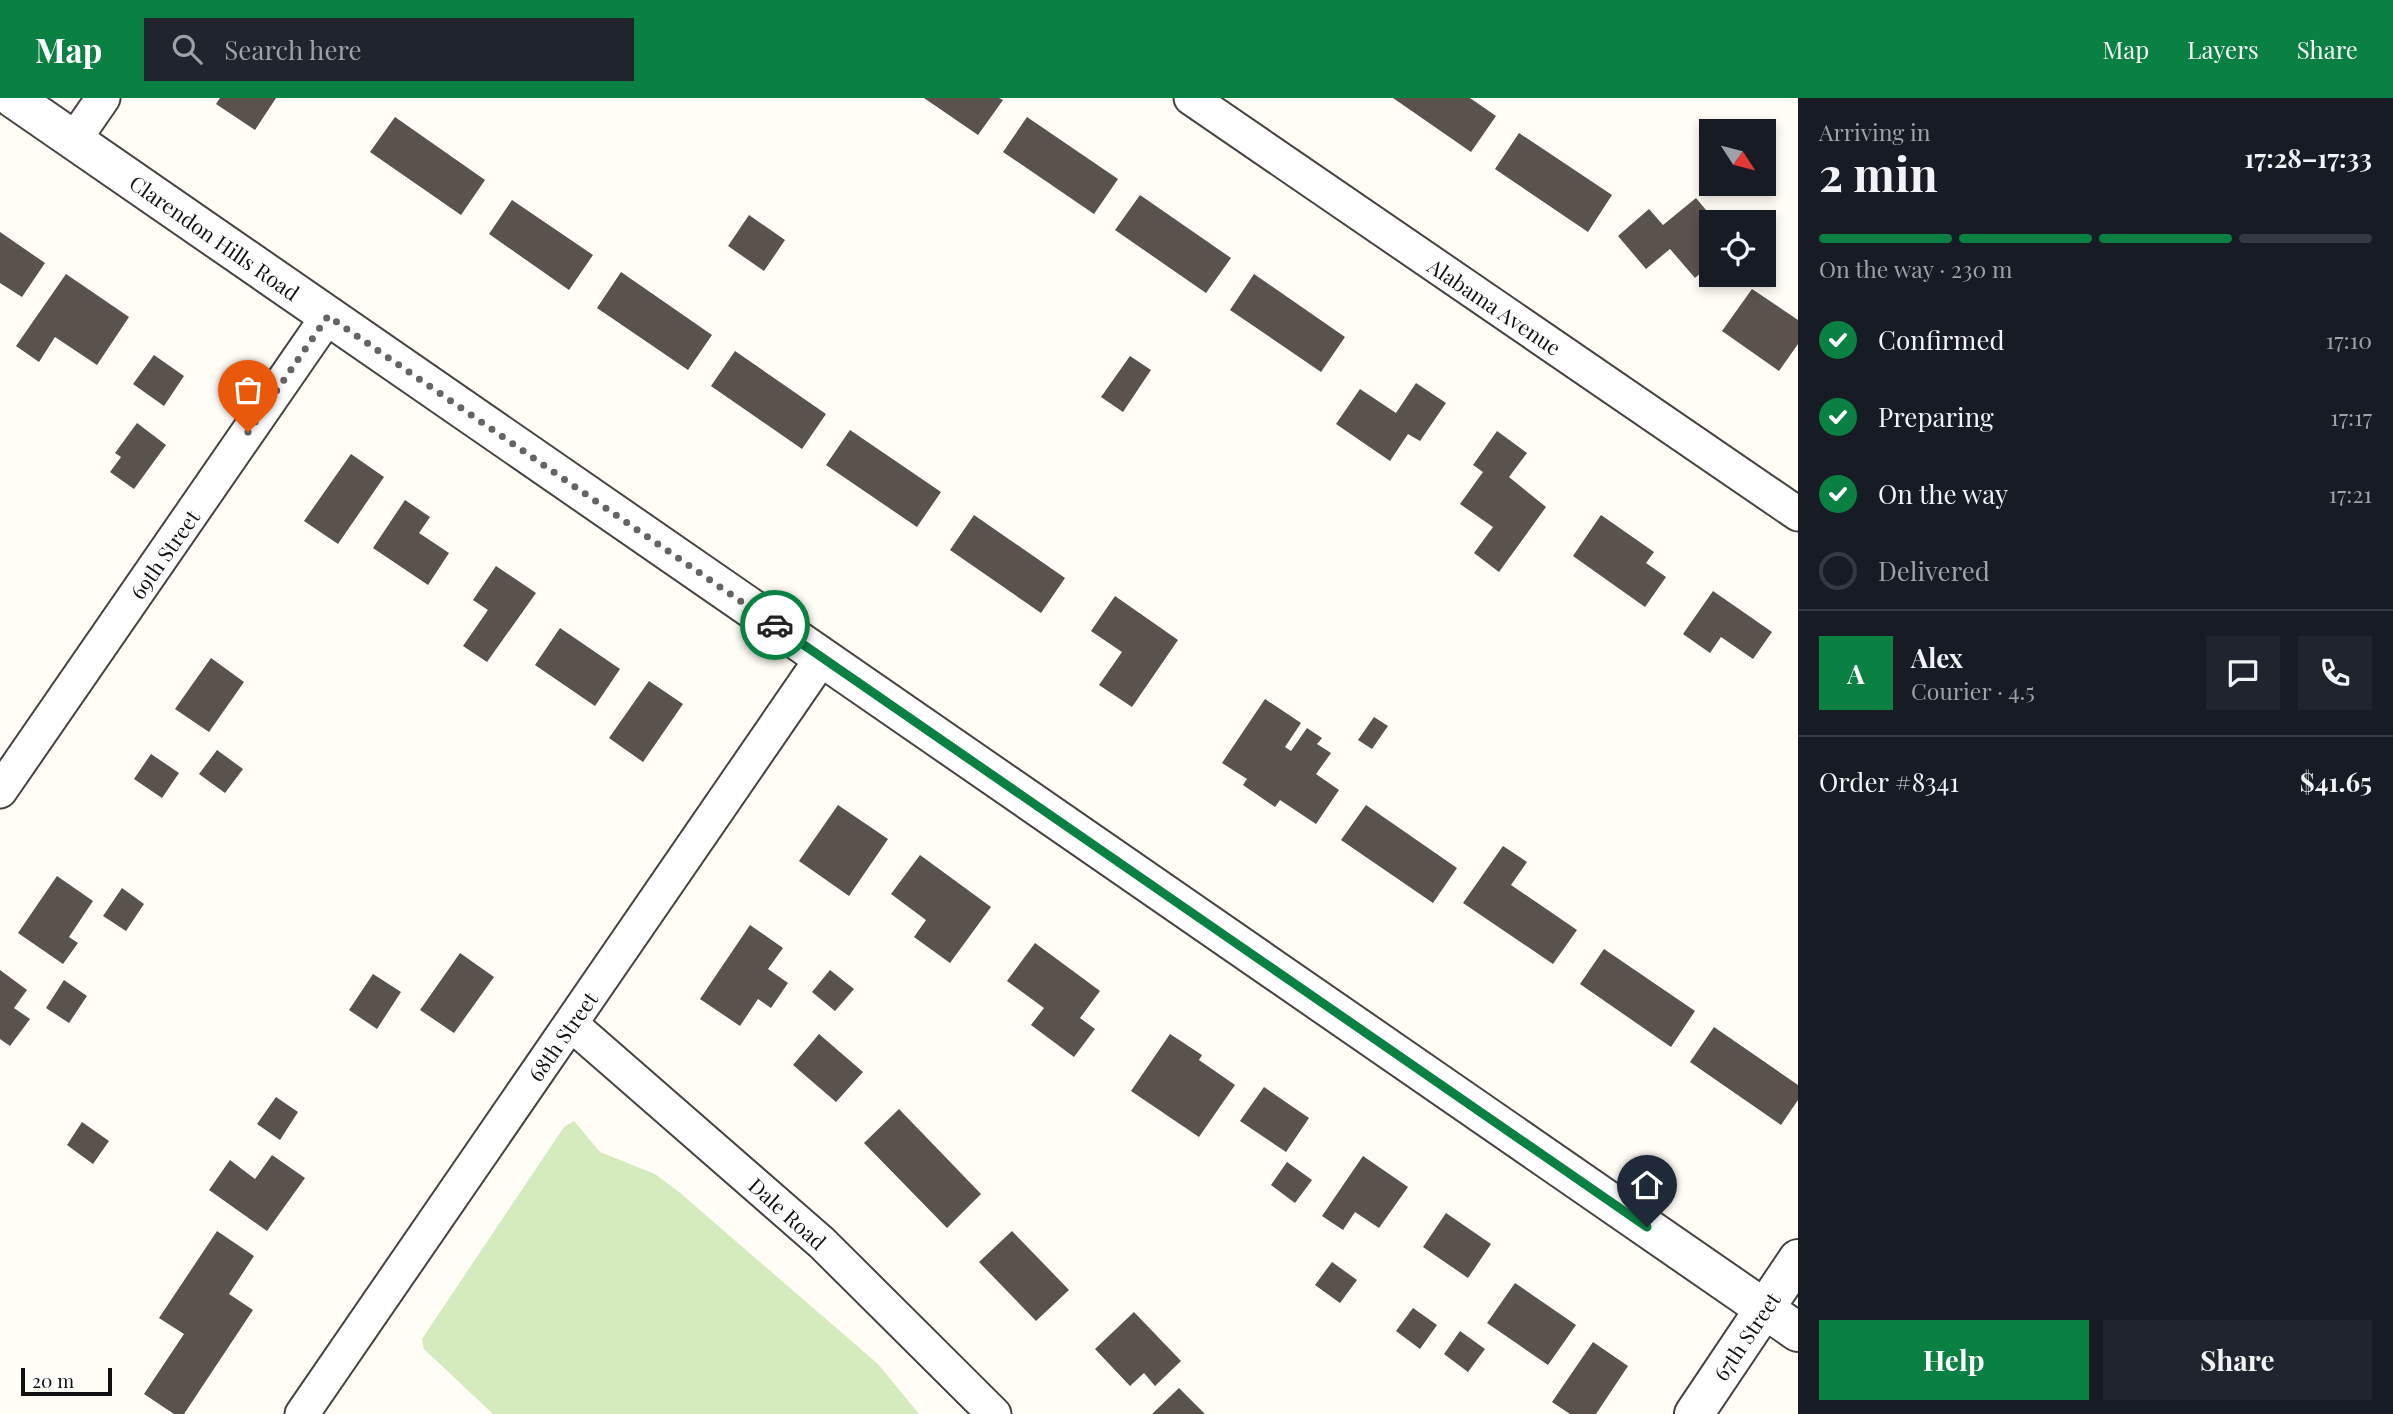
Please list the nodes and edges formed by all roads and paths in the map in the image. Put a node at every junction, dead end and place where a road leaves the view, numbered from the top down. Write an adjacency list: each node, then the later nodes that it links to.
1 (13, 98): 4 (street, Clarendon Hills Road)
2 (103, 98): 4 (street)
3 (1191, 98): 6 (street, Alabama Avenue)
4 (74, 140): 5 (street, Clarendon Hills Road)
5 (328, 316): 7 (street, Clarendon Hills Road); 8 (street, 69th Street)
6 (1798, 514)
7 (822, 658): 9 (street, 68th Street); 11 (street, Clarendon Hills Road)
8 (0, 791)
9 (570, 1024): 13 (street, 68th Street); 14 (street, Dale Road)
10 (1798, 1259): 11 (street, 67th Street)
11 (1764, 1308): 12 (street, Clarendon Hills Road); 15 (street, 67th Street)
12 (1798, 1332)
13 (302, 1414)
14 (994, 1414)
15 (1694, 1414)

